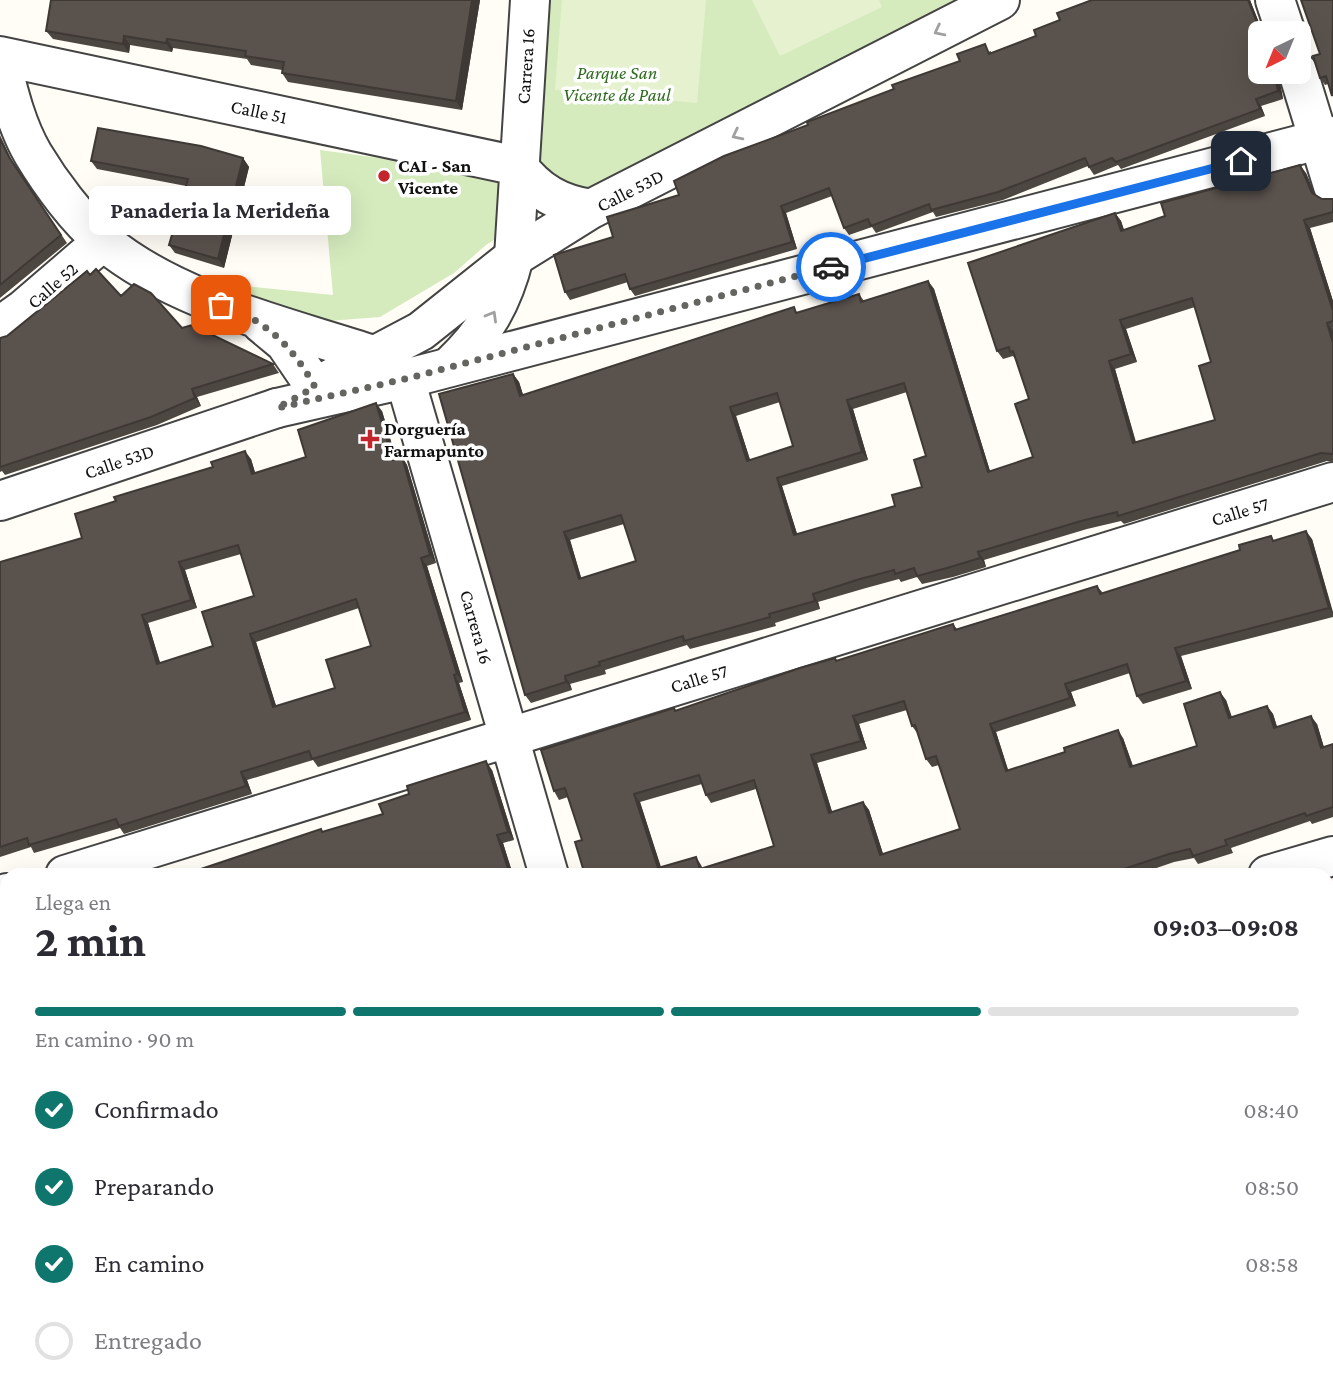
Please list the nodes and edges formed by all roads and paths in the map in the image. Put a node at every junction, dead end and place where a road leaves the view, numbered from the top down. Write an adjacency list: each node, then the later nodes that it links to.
1 (530, 0): 8 (street, Carrera 16)
2 (1000, 0): 10 (street, Calle 53D, one-way to 10)
3 (1275, 0): 4 (street)
4 (1282, 21)
5 (0, 57): 8 (street, Calle 51); 11 (street)
6 (1303, 84): 7 (street)
7 (1326, 138): 9 (street); 16 (street, Calle 53D)
8 (518, 166): 10 (street); 12 (street, Carrera 16)
9 (1333, 186)
10 (592, 209): 12 (street, Calle 53D)
11 (103, 241): 13 (street); 14 (street, Calle 52)
12 (514, 257): 15 (street, Calle 53D); 16 (street, Carrera 16, one-way to 12)
13 (242, 312): 15 (street); 18 (street)
14 (0, 326)
15 (373, 355): 18 (street, Calle 53D)
16 (451, 365): 17 (street, Calle 53D)
17 (405, 379): 19 (street, Calle 53D); 22 (street, Carrera 16)
18 (315, 387): 19 (street, Calle 53D)
19 (277, 408): 21 (street, Calle 53D)
20 (1333, 482): 22 (street, Calle 57)
21 (0, 501)
22 (508, 737): 24 (street, Calle 57); 25 (street, Carrera 16)
23 (1333, 856): 26 (street)
24 (87, 868)
25 (547, 868)
26 (1292, 868)

